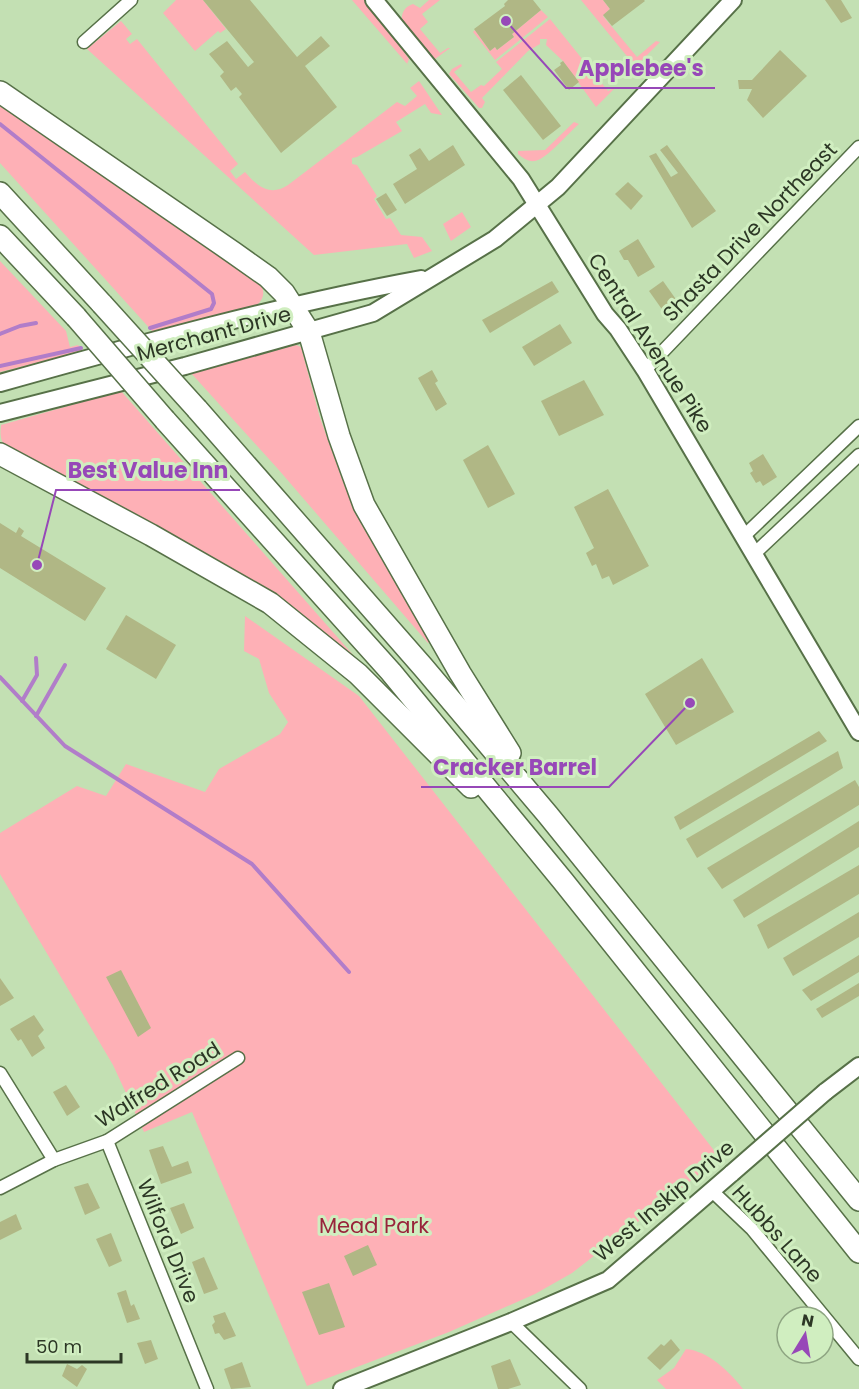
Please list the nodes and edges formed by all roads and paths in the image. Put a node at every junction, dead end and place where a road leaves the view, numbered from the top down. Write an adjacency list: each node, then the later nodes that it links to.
1 (131, 0): 4 (street)
2 (374, 0): 8 (main road, Central Avenue Pike)
3 (733, 0): 8 (main road, Merchant Drive)
4 (84, 42)
5 (0, 92): 11 (highway)
6 (859, 147): 13 (street, Shasta Drive Northeast)
7 (0, 193): 22 (highway, bridge)
8 (537, 204): 10 (main road, Merchant Drive); 13 (main road, Central Avenue Pike)
9 (0, 236): 23 (highway, bridge)
10 (431, 277): 11 (main road, Merchant Drive); 12 (main road, Merchant Drive)
11 (294, 307): 12 (highway); 14 (main road, Merchant Drive)
12 (309, 332): 15 (main road, Merchant Drive); 22 (highway)
13 (645, 370): 19 (main road, Central Avenue Pike)
14 (0, 383)
15 (0, 413)
16 (859, 426): 19 (street)
17 (0, 454): 23 (highway)
18 (859, 455): 20 (street)
19 (744, 536): 20 (main road, Central Avenue Pike)
20 (754, 554): 21 (main road, Central Avenue Pike)
21 (859, 732)
22 (548, 815): 31 (highway)
23 (563, 881): 32 (highway)
24 (238, 1058): 27 (street, Walfred Road)
25 (859, 1066): 30 (main road, West Inskip Drive, bridge)
26 (0, 1073): 28 (street)
27 (107, 1141): 28 (street, Walfred Road); 35 (street, Wilford Drive)
28 (54, 1160): 29 (street, Walfred Road)
29 (0, 1188)
30 (712, 1191): 33 (main road, West Inskip Drive); 34 (street, Hubbs Lane)
31 (859, 1200)
32 (859, 1252)
33 (511, 1322): 36 (main road, West Inskip Drive); 37 (street)
34 (859, 1359)
35 (207, 1389)
36 (342, 1389)
37 (580, 1389)

